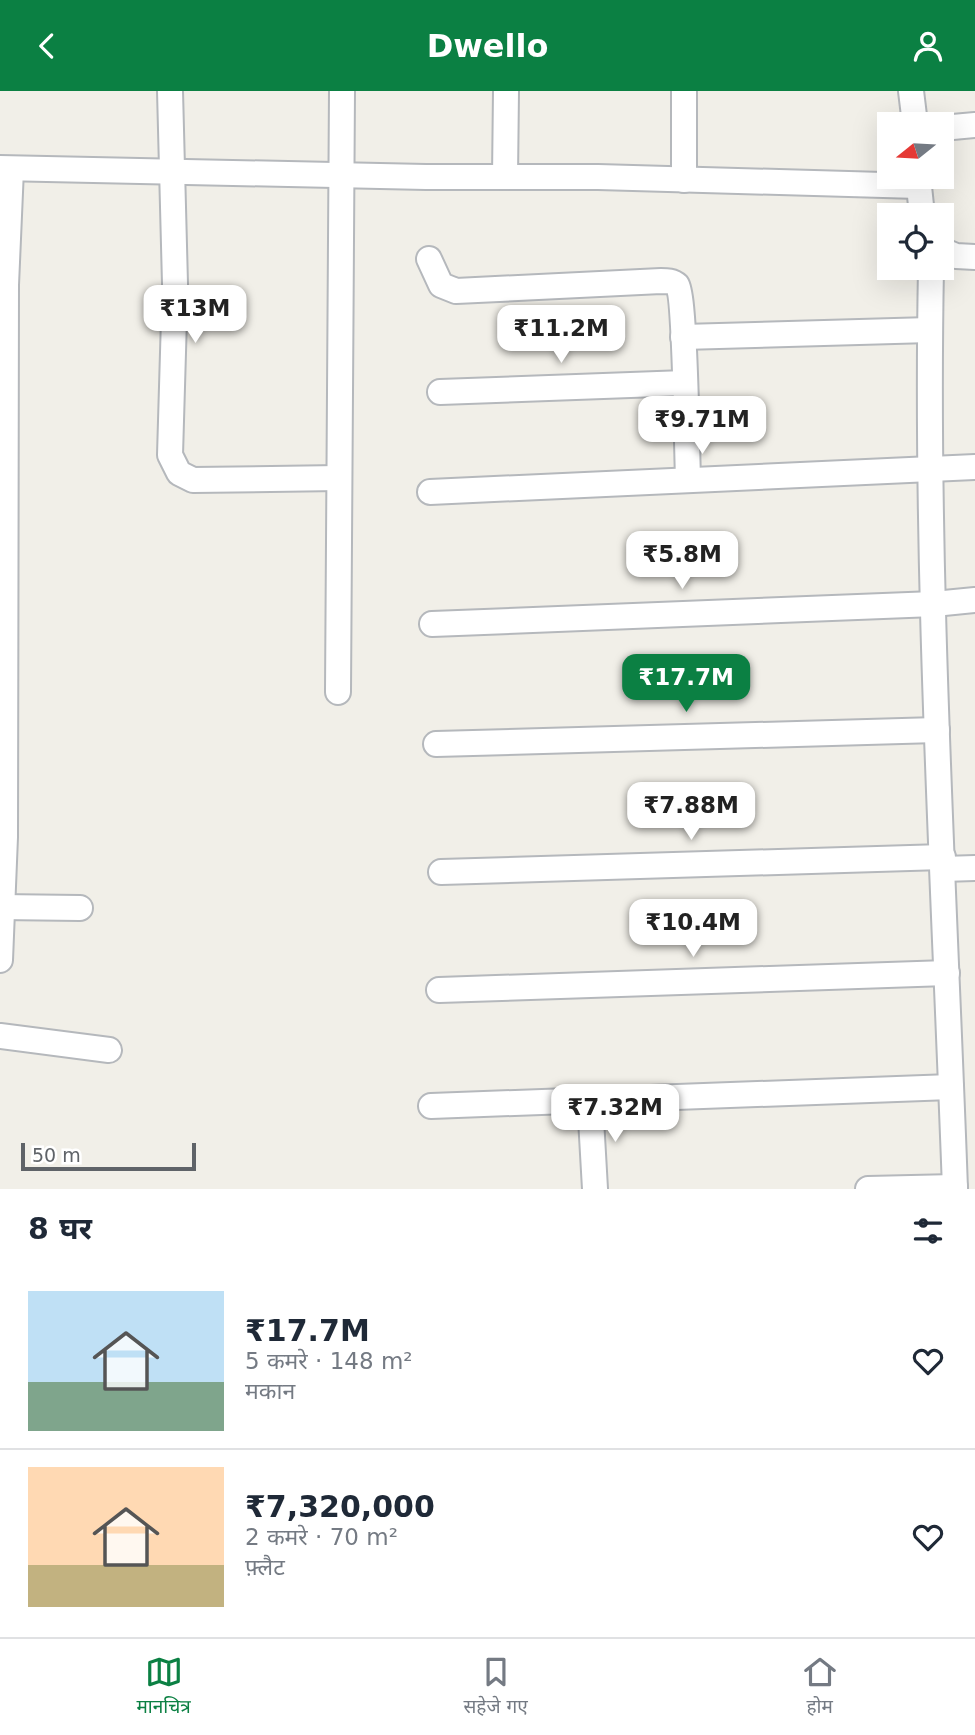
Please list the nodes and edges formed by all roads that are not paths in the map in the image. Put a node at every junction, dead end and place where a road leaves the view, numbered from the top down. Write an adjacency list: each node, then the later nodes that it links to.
1 (170, 91): 10 (street)
2 (342, 91): 11 (street)
3 (506, 91): 12 (street)
4 (684, 91): 13 (street)
5 (911, 91): 6 (street)
6 (914, 112)
7 (975, 125): 8 (street)
8 (954, 127)
9 (6, 169): 10 (street); 19 (street)
10 (173, 173): 11 (street); 26 (street)
11 (342, 175): 12 (street); 26 (street)
12 (505, 177): 13 (street)
13 (684, 180): 14 (street)
14 (877, 181)
15 (954, 255): 16 (street)
16 (975, 257)
17 (429, 259): 21 (street)
18 (931, 280): 20 (street)
19 (3, 285): 38 (street)
20 (930, 330): 21 (street); 24 (street)
21 (683, 337): 22 (street)
22 (685, 383): 23 (street); 27 (street)
23 (440, 392)
24 (930, 467): 25 (street); 27 (street); 30 (street)
25 (975, 467)
26 (339, 478): 32 (street)
27 (688, 479): 28 (street)
28 (430, 492)
29 (975, 600): 30 (street)
30 (934, 604): 31 (street); 33 (street)
31 (432, 624)
32 (338, 692)
33 (937, 730): 34 (street); 35 (street)
34 (436, 744)
35 (943, 863): 36 (street); 37 (street); 41 (street)
36 (975, 868)
37 (441, 872)
38 (1, 907): 39 (street); 40 (street)
39 (80, 908)
40 (0, 960)
41 (947, 973): 42 (street); 45 (street)
42 (439, 990)
43 (0, 1036): 44 (street)
44 (109, 1050)
45 (951, 1087): 46 (street); 48 (street)
46 (590, 1101): 47 (street); 49 (street)
47 (431, 1106)
48 (955, 1188): 50 (street)
49 (595, 1189)
50 (868, 1189)

